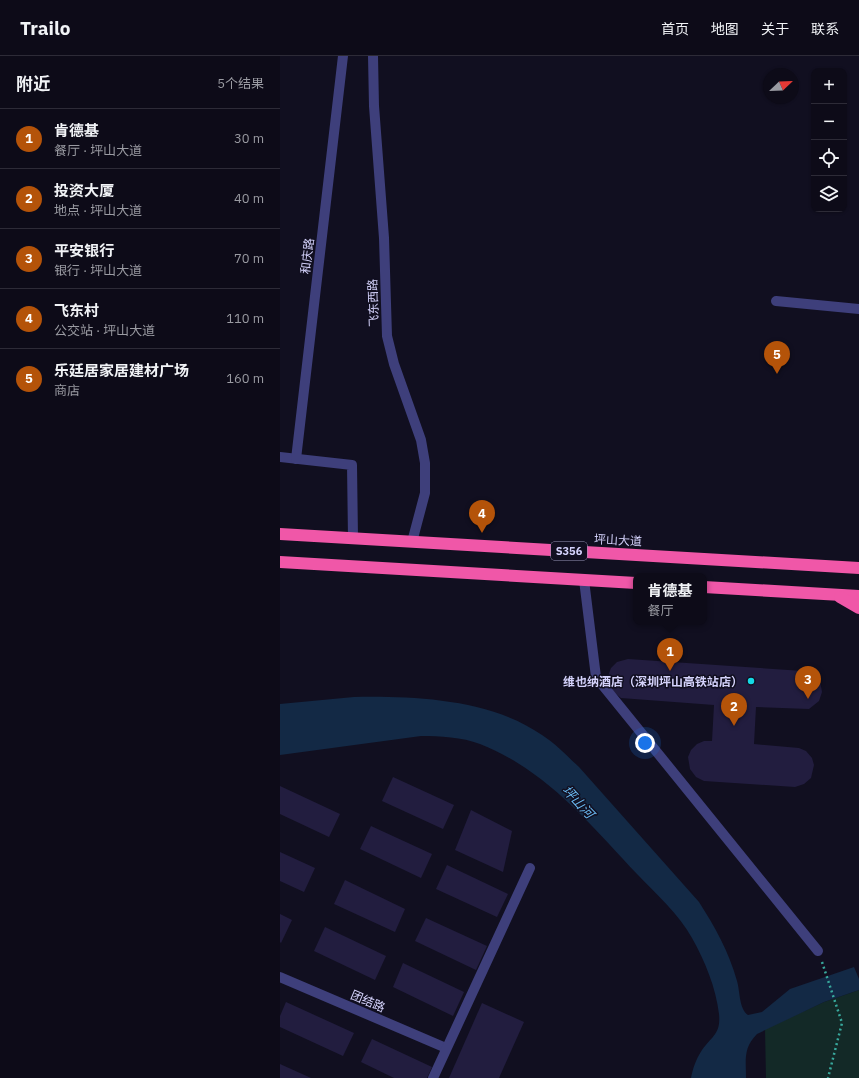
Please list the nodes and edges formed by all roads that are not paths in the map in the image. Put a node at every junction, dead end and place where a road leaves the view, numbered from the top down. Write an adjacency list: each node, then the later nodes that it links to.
1 (343, 56): 6 (street, 和庆路)
2 (373, 56): 9 (street, 飞东西路)
3 (776, 301): 4 (street)
4 (859, 309)
5 (280, 457): 6 (street)
6 (296, 459): 8 (street)
7 (280, 534): 8 (highway, 坪山大道 / S356)
8 (353, 538): 9 (highway, 坪山大道 / S356)
9 (412, 542): 12 (highway, 坪山大道 / S356)
10 (859, 561): 12 (highway)
11 (280, 562): 14 (highway)
12 (836, 567): 13 (highway, 坪山大道 / S356)
13 (859, 568)
14 (584, 580): 15 (highway); 21 (street)
15 (633, 583)
16 (707, 587): 17 (highway)
17 (837, 595): 18 (highway); 19 (highway)
18 (859, 596)
19 (859, 608)
20 (530, 868): 23 (street)
21 (818, 951)
22 (280, 977): 23 (street, 团结路)
23 (446, 1048): 24 (street)
24 (433, 1078)

